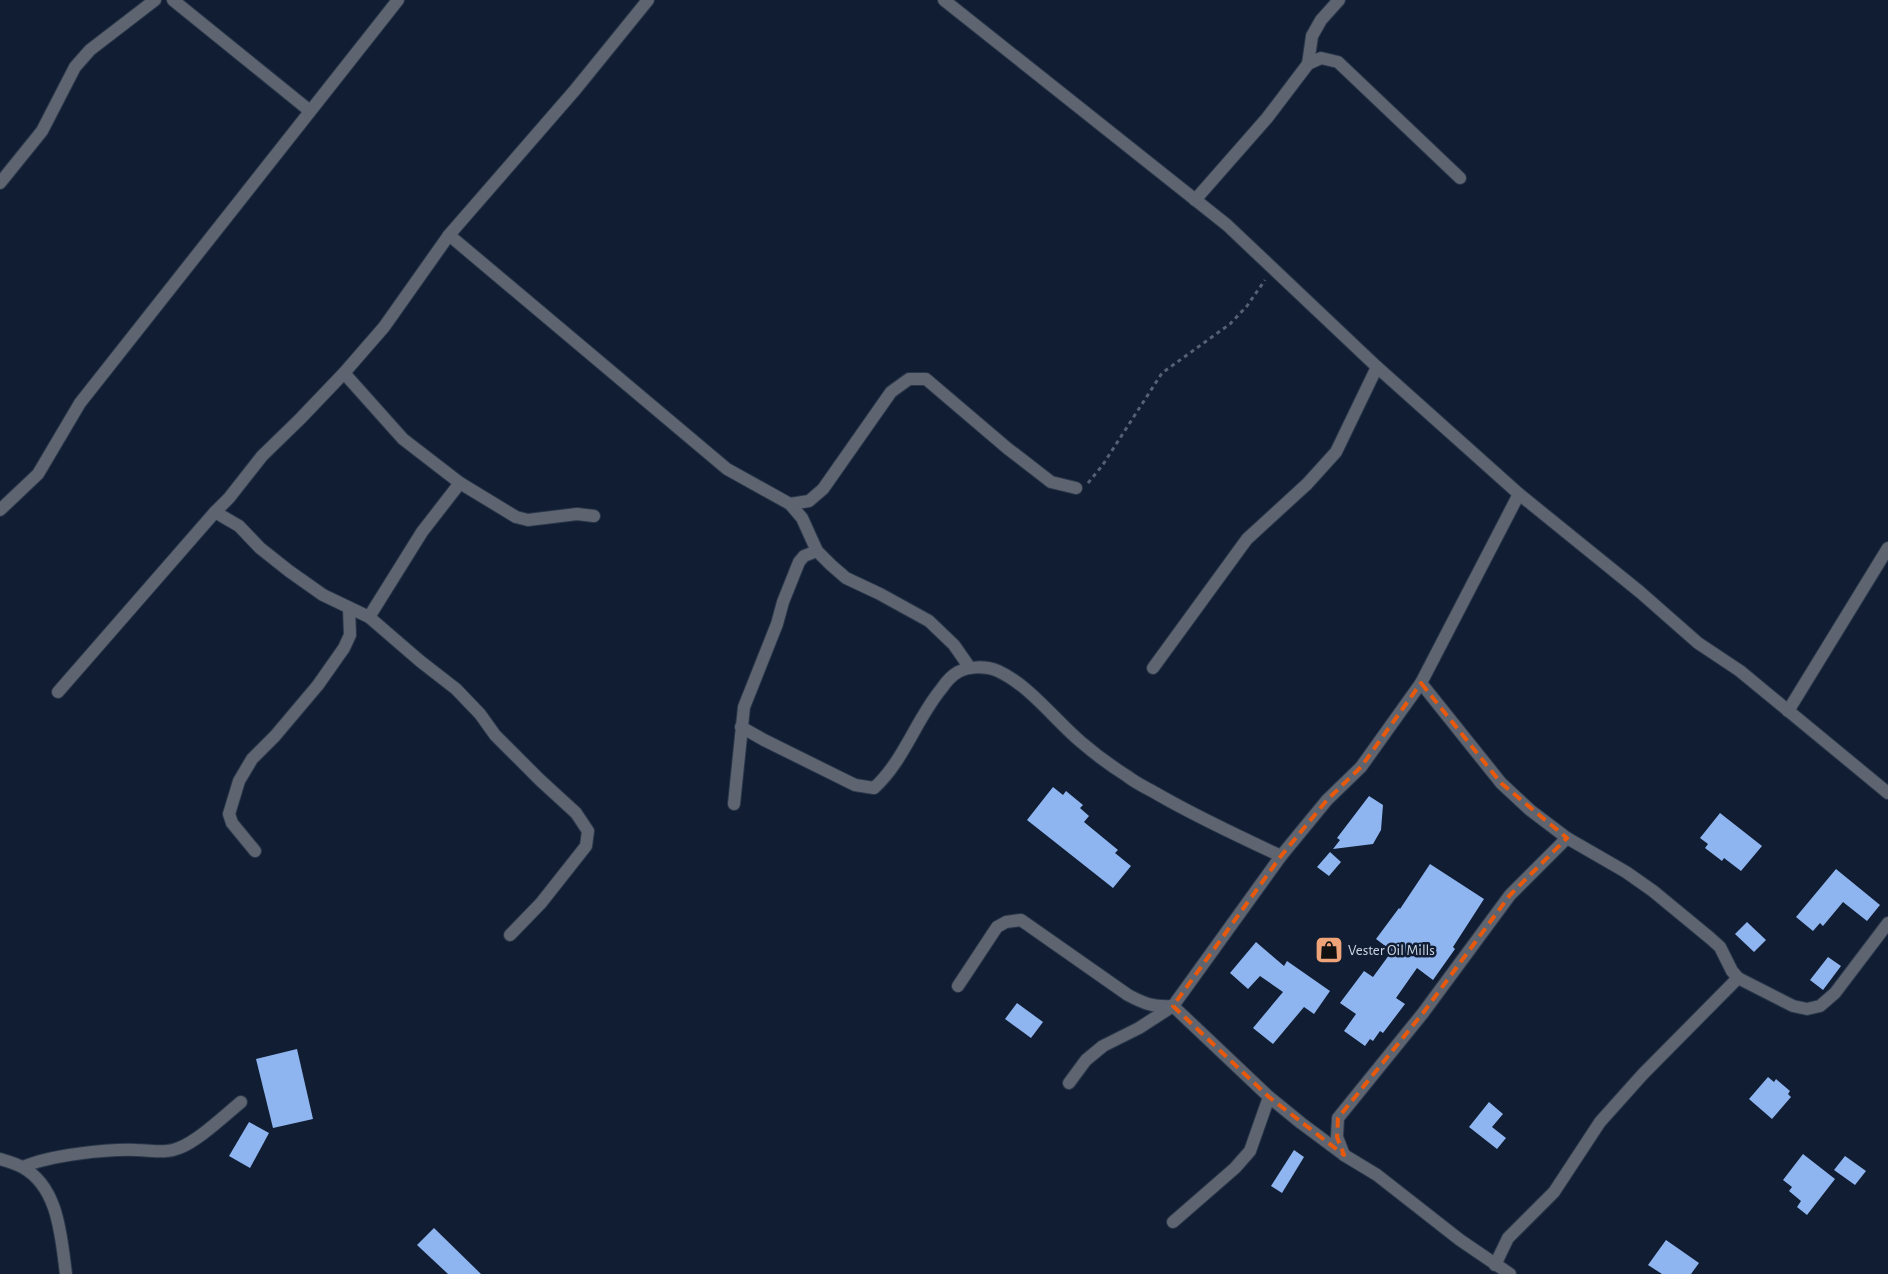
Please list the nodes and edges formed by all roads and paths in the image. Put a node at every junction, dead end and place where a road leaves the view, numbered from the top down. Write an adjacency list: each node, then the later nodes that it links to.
1 (155, 0): 10 (street)
2 (173, 0): 8 (street)
3 (398, 0): 8 (street)
4 (648, 0): 12 (street)
5 (944, 0): 11 (street)
6 (1339, 0): 7 (street)
7 (1308, 64): 9 (street); 11 (street)
8 (310, 112): 20 (street)
9 (1460, 178)
10 (0, 183)
11 (1195, 200): 13 (street)
12 (449, 235): 15 (street); 19 (street)
13 (1273, 267): 14 (street); 17 (path)
14 (1377, 367): 18 (street); 28 (street)
15 (344, 373): 16 (street); 21 (street)
16 (460, 483): 22 (street); 26 (street)
17 (1076, 488): 19 (street)
18 (1518, 494): 29 (street); 31 (street)
19 (790, 504): 24 (street)
20 (0, 510)
21 (215, 512): 25 (street); 30 (street)
22 (594, 516)
23 (1888, 548): 31 (street)
24 (817, 551): 27 (street); 32 (street)
25 (349, 608): 26 (street); 36 (street)
26 (370, 617): 39 (street)
27 (970, 668): 32 (street); 37 (street)
28 (1153, 668)
29 (1422, 683): 35 (street); 37 (street)
30 (58, 692)
31 (1788, 711): 33 (street)
32 (741, 727): 34 (street)
33 (1888, 793)
34 (734, 804)
35 (1567, 838): 40 (street); 46 (street)
36 (255, 851)
37 (1281, 856): 42 (street)
38 (1888, 923): 40 (street)
39 (510, 935)
40 (1738, 978): 50 (street)
41 (958, 986): 42 (street)
42 (1173, 1006): 43 (street); 44 (street)
43 (1069, 1083)
44 (1270, 1097): 46 (street); 49 (street)
45 (241, 1102): 48 (street)
46 (1344, 1155): 50 (street)
47 (0, 1159): 48 (street)
48 (22, 1167): 51 (street)
49 (1173, 1222)
50 (1495, 1265): 52 (street)
51 (66, 1274)
52 (1510, 1274)

